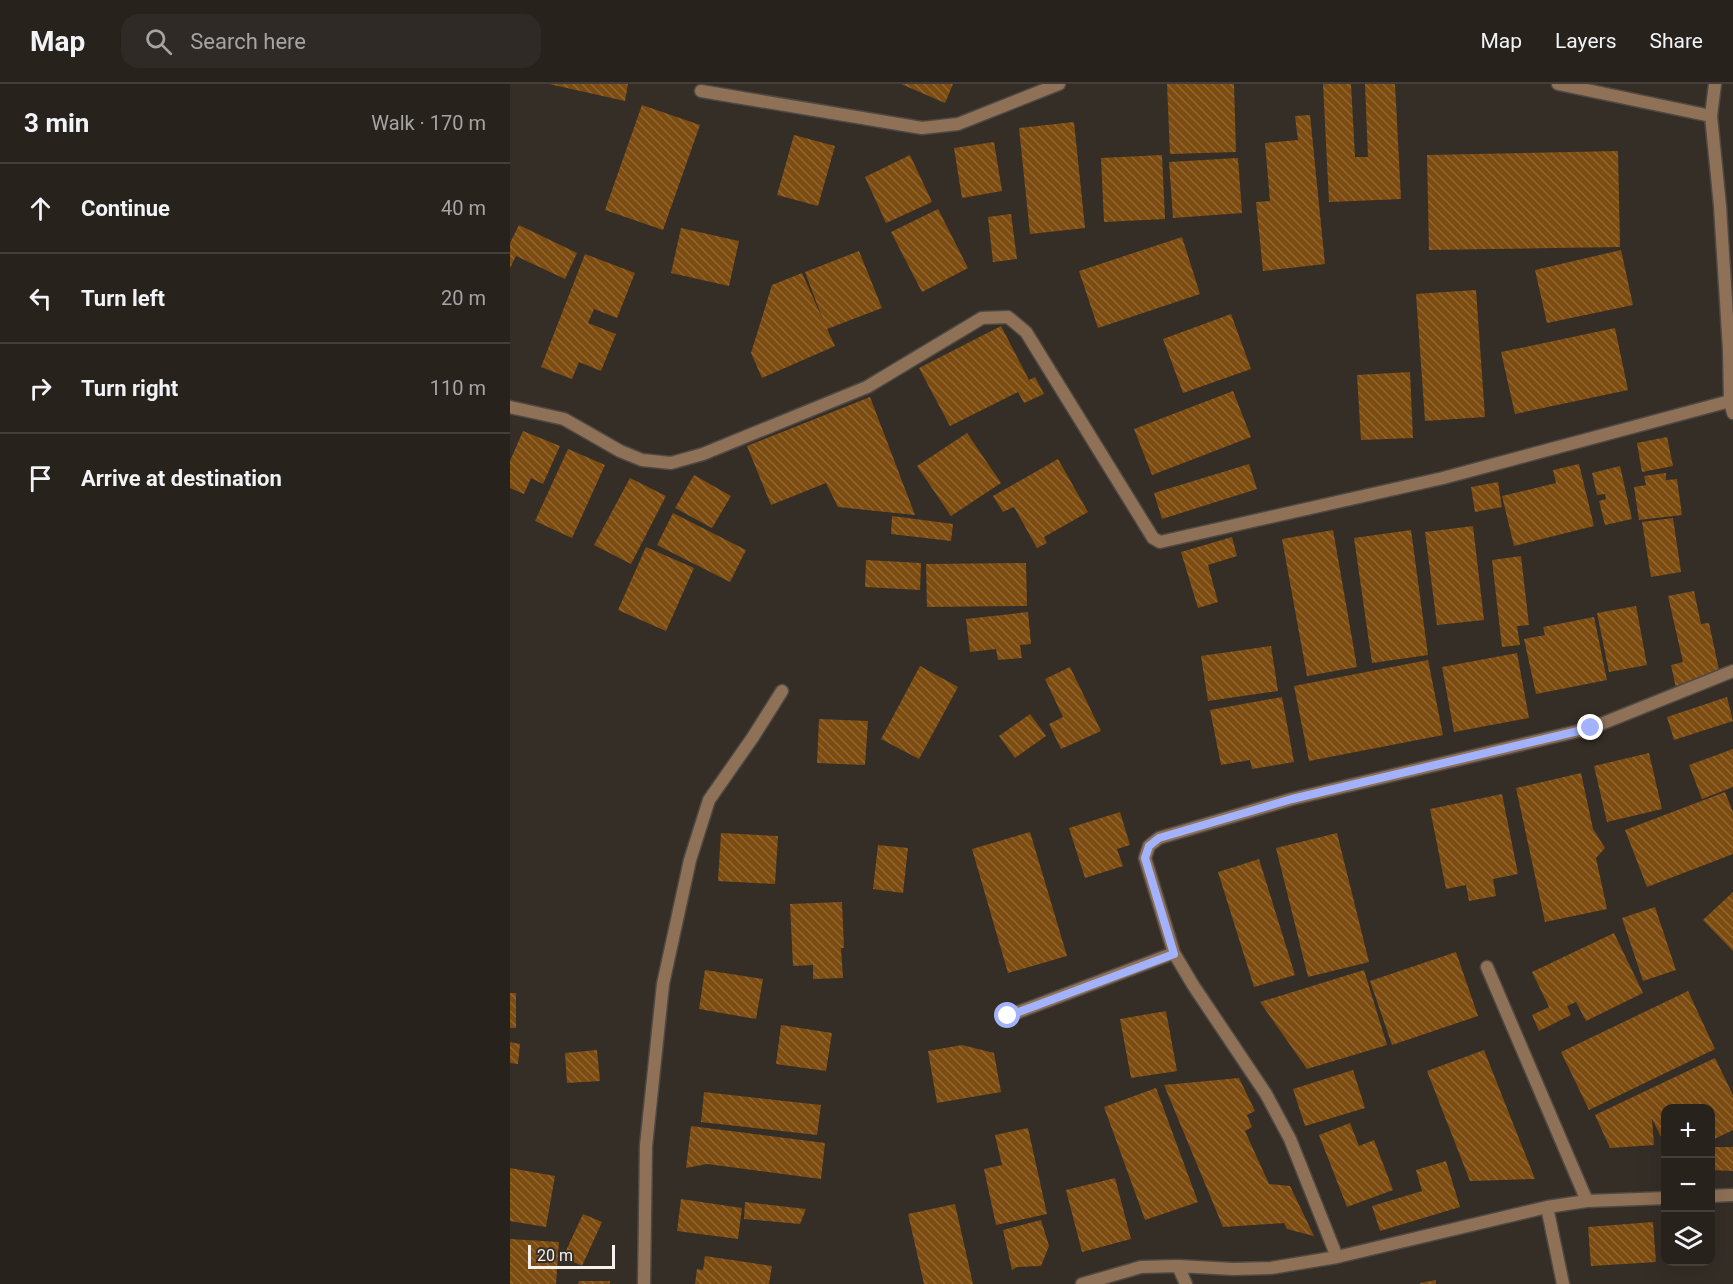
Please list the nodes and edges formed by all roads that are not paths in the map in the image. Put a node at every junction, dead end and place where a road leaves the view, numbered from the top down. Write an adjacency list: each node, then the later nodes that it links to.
1 (1059, 84): 4 (street)
2 (1558, 84): 5 (street)
3 (1715, 84): 5 (street)
4 (702, 91)
5 (1711, 116): 7 (street)
6 (510, 407): 7 (street)
7 (1732, 407)
8 (1733, 670): 10 (street)
9 (782, 691): 20 (street)
10 (1174, 954): 12 (street); 18 (street)
11 (1487, 967): 16 (street)
12 (1008, 1016)
13 (1733, 1195): 14 (street)
14 (1715, 1196)
15 (1661, 1198): 16 (street)
16 (1587, 1201): 17 (street)
17 (1547, 1207): 18 (street); 23 (street)
18 (1337, 1257): 19 (street)
19 (1178, 1266): 21 (street); 22 (street)
20 (644, 1284)
21 (1082, 1284)
22 (1186, 1284)
23 (1563, 1284)

